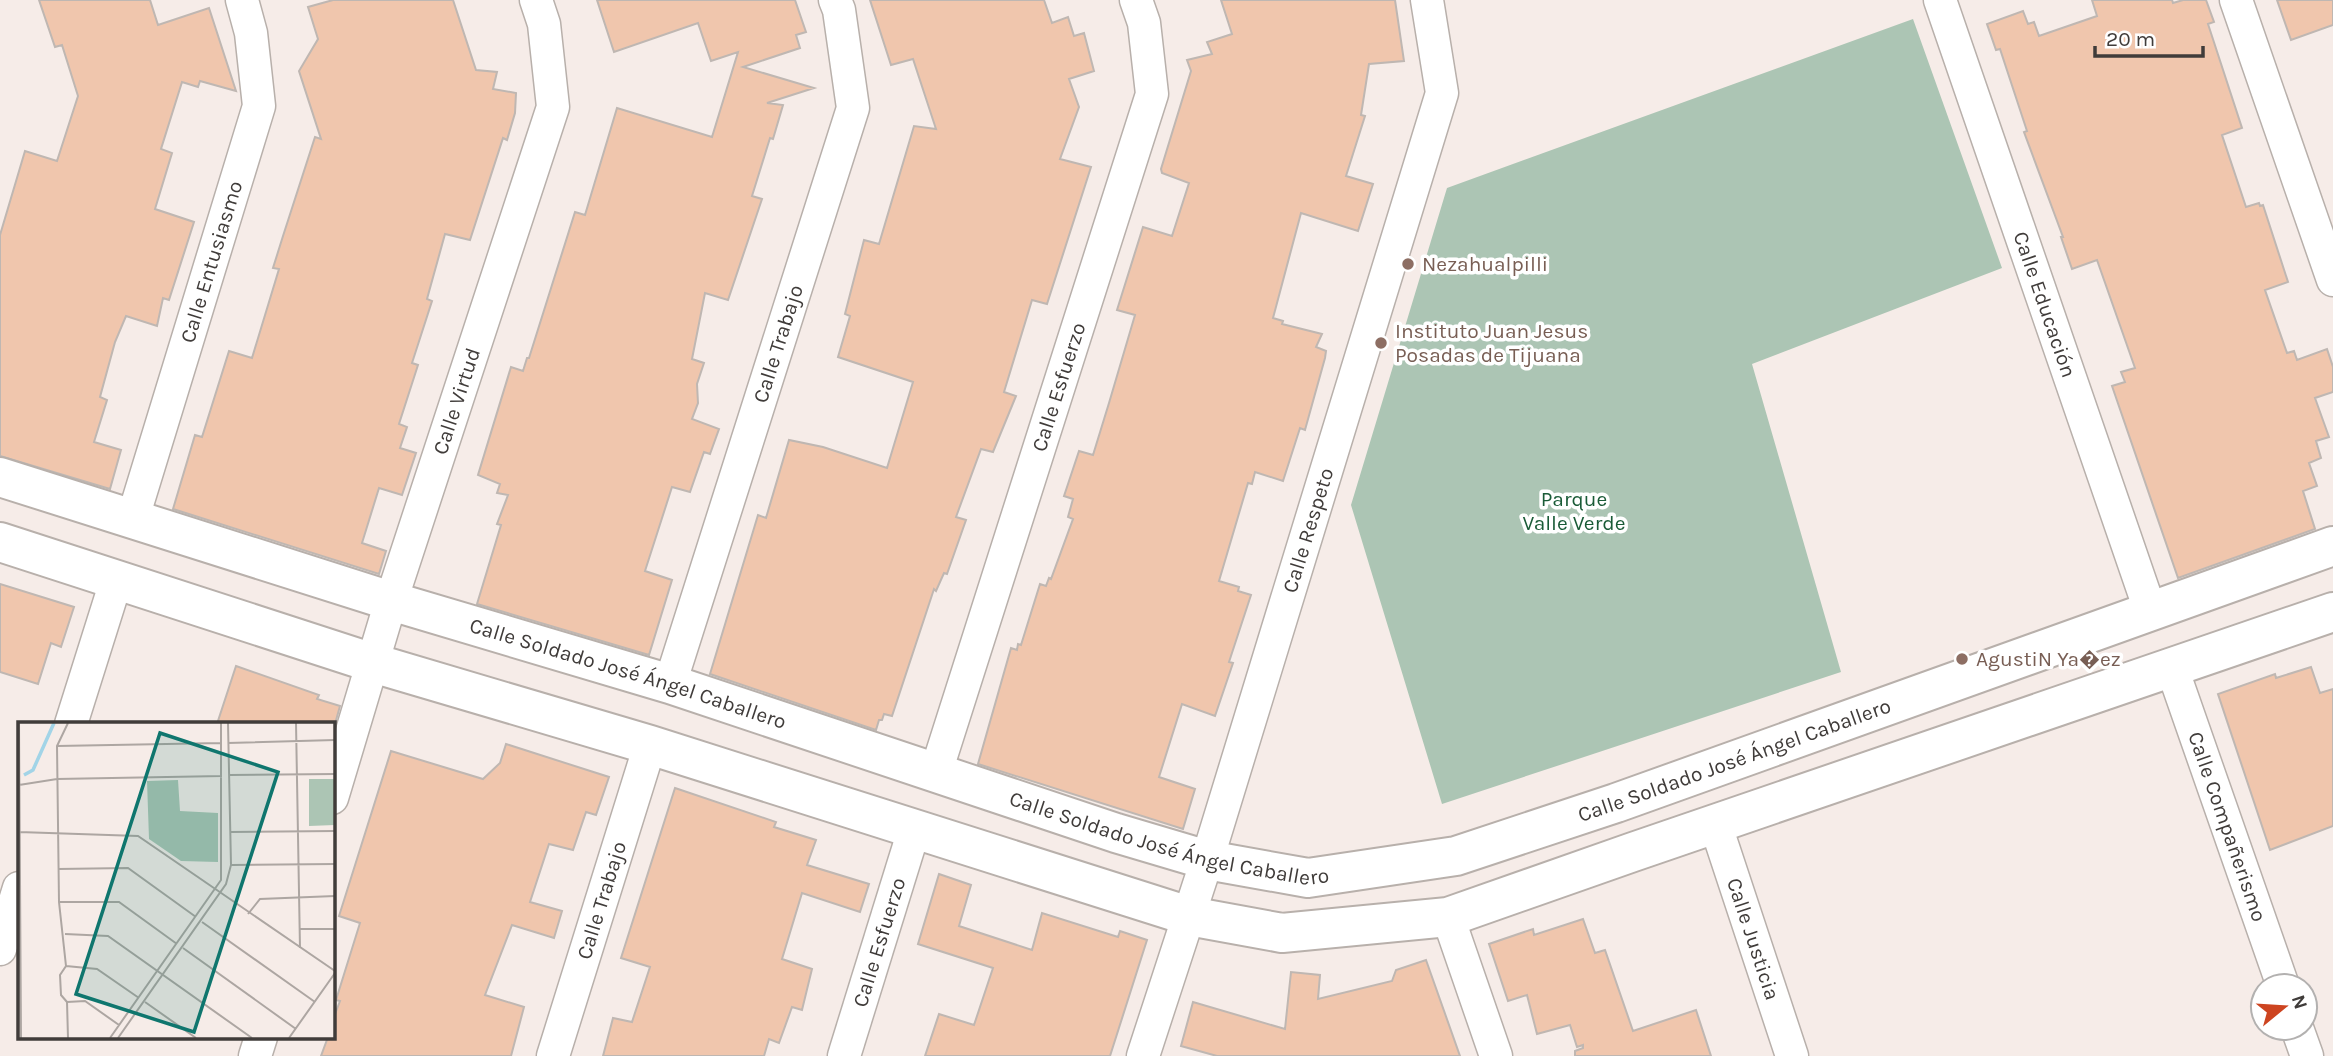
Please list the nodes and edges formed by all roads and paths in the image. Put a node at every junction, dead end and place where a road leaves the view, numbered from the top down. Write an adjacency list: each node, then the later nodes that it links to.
1 (242, 0): 10 (street, Calle Entusiasmo)
2 (536, 0): 14 (street, Calle Virtud)
3 (835, 0): 19 (street, Calle Trabajo)
4 (1136, 0): 22 (street, Calle Esfuerzo)
5 (1427, 0): 26 (street, Calle Respeto)
6 (1940, 0): 15 (street, Calle Educación)
7 (2236, 0): 8 (street)
8 (2333, 281)
9 (0, 477): 10 (street, Calle Soldado José Ángel Caballero)
10 (132, 521): 14 (street, Calle Soldado José Ángel Caballero)
11 (0, 541): 13 (street)
12 (2333, 546): 15 (street, Calle Soldado José Ángel Caballero)
13 (117, 578): 17 (street); 20 (street)
14 (391, 601): 17 (street, Calle Virtud); 19 (street, Calle Soldado José Ángel Caballero)
15 (2150, 610): 26 (street, Calle Soldado José Ángel Caballero)
16 (2333, 612): 18 (street)
17 (373, 663): 21 (street); 23 (street, Calle Virtud)
18 (2172, 668): 24 (street); 31 (street, Calle Compañerismo)
19 (670, 684): 22 (street, Calle Soldado José Ángel Caballero)
20 (71, 722)
21 (650, 745): 25 (street); 34 (street, Calle Trabajo)
22 (936, 772): 26 (street, Calle Soldado José Ángel Caballero)
23 (334, 791)
24 (1715, 823): 29 (street); 38 (street, Calle Justicia)
25 (914, 830): 28 (street); 35 (street, Calle Esfuerzo)
26 (1207, 860): 28 (street, Calle Respeto)
27 (18, 891): 30 (street)
28 (1189, 916): 29 (street); 36 (street, Calle Respeto)
29 (1448, 917): 37 (street)
30 (0, 949)
31 (2278, 972)
32 (261, 1038): 33 (street)
33 (255, 1056)
34 (553, 1056)
35 (844, 1056)
36 (1143, 1056)
37 (1496, 1056)
38 (1792, 1056)

